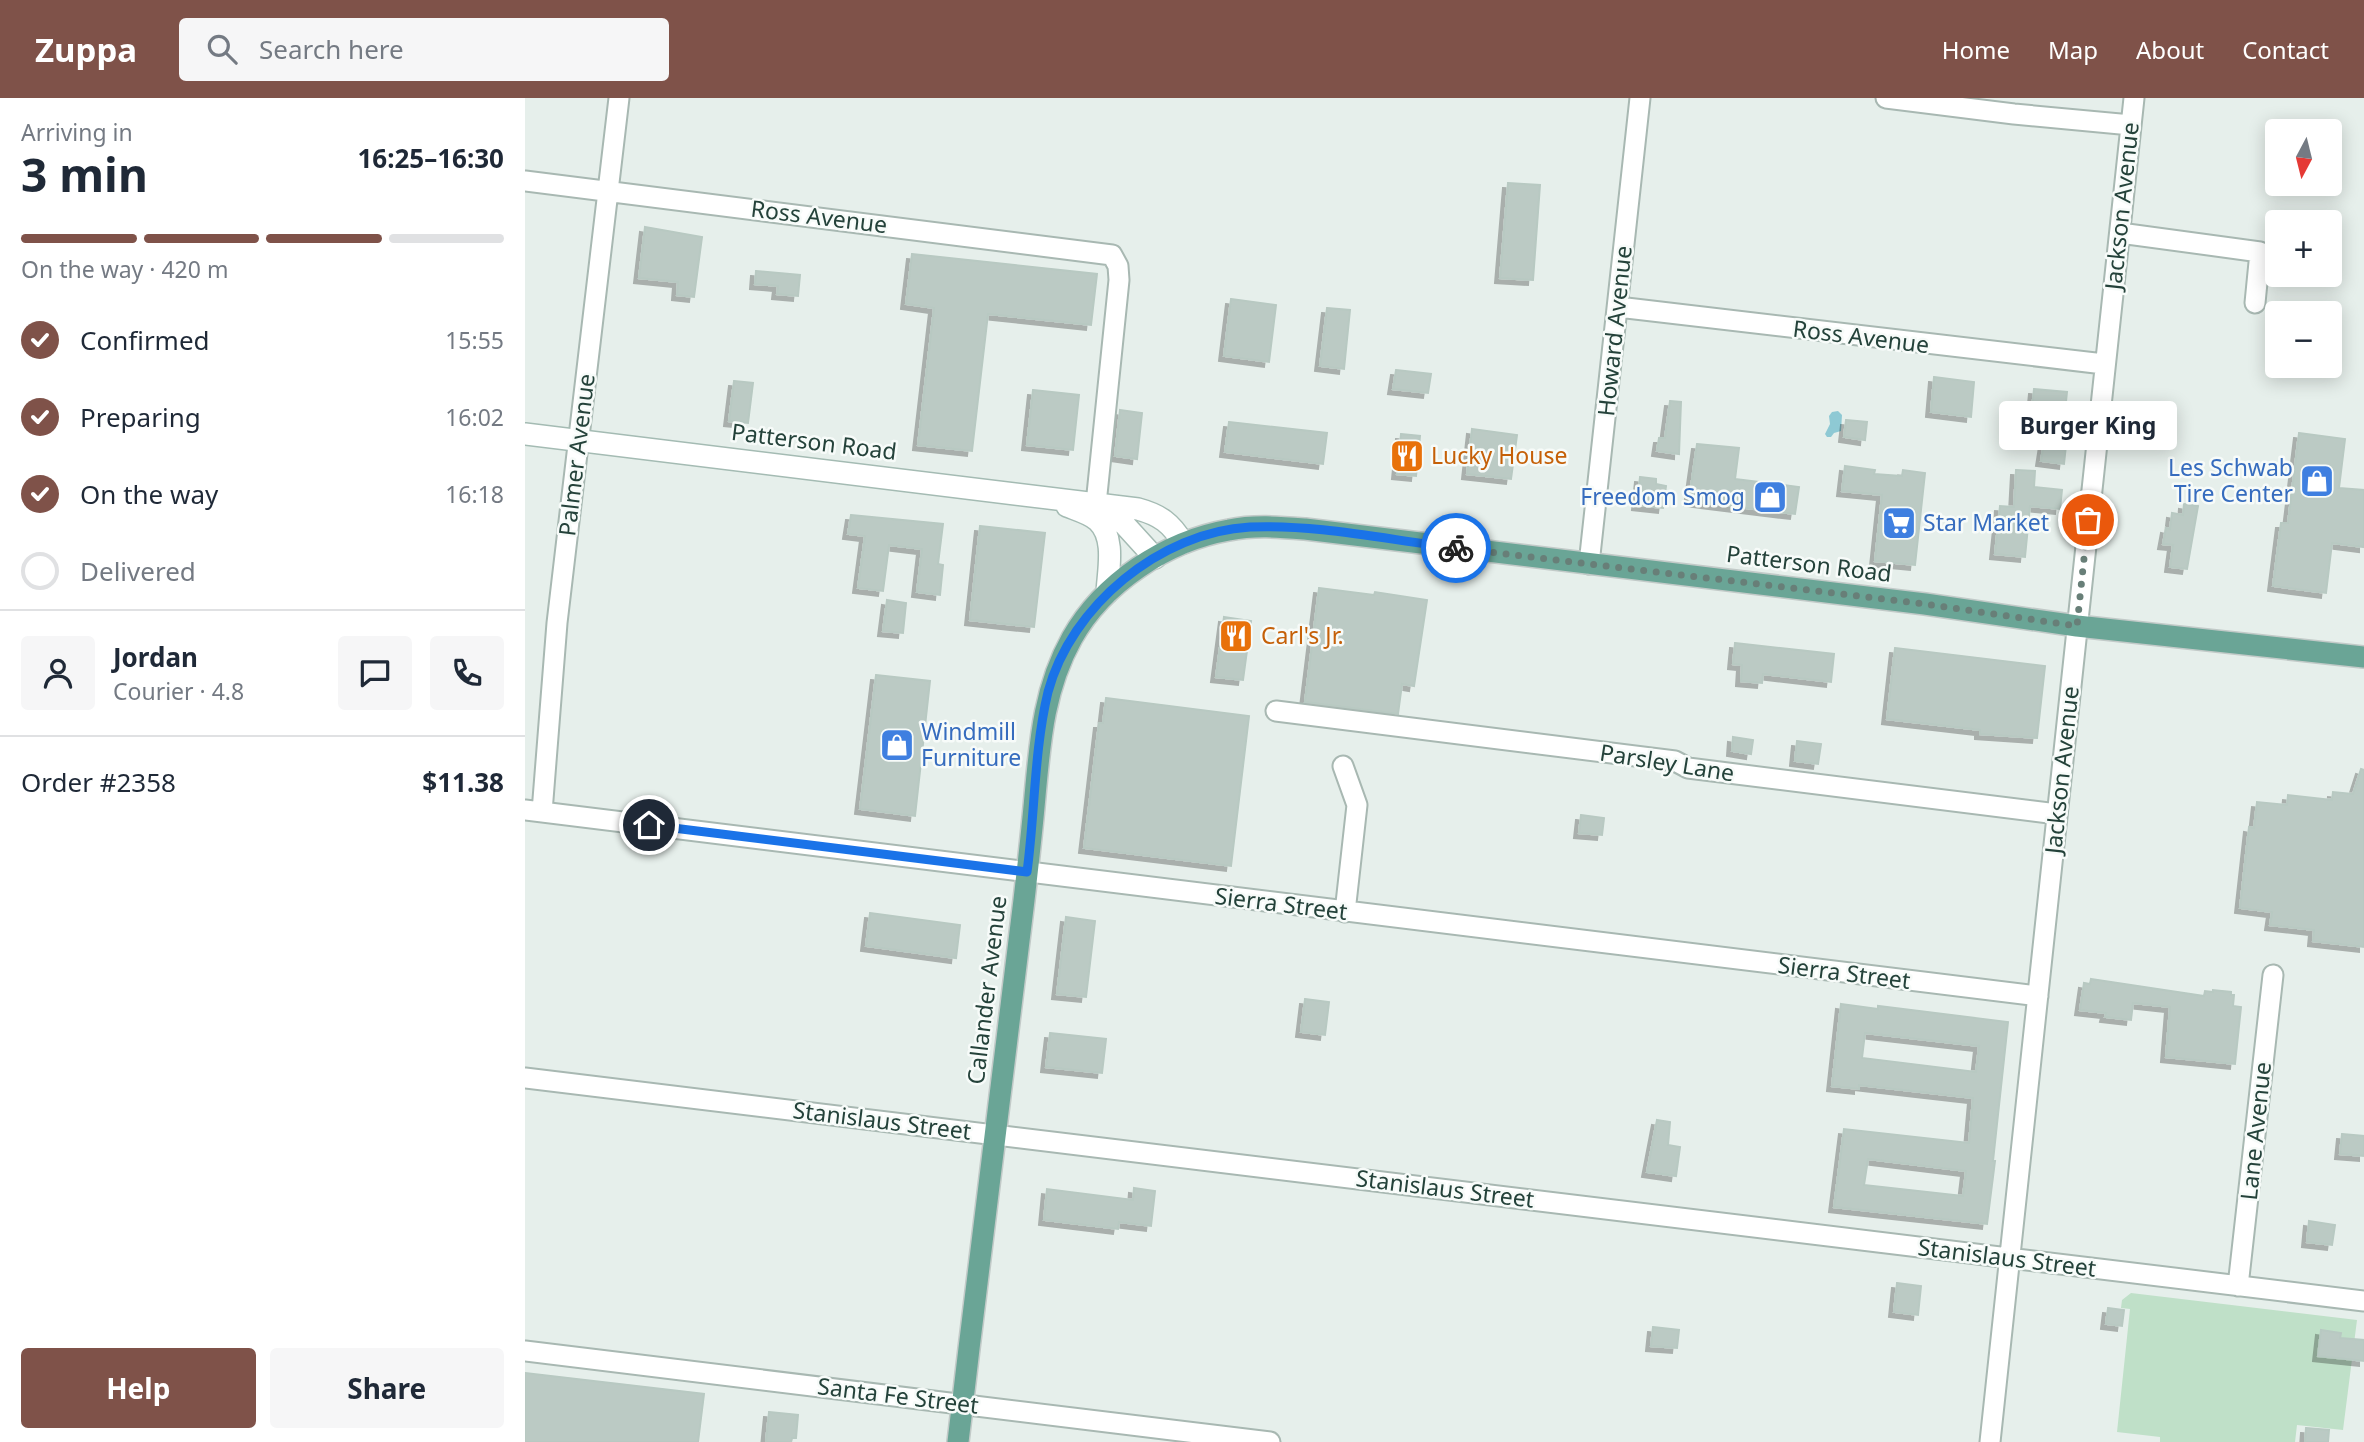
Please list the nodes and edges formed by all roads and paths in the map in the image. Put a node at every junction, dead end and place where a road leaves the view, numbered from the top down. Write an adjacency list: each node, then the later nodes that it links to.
1 (619, 98): 7 (street, Palmer Avenue)
2 (1640, 98): 10 (street, Howard Avenue)
3 (1886, 98): 5 (street)
4 (2134, 98): 5 (street, Jackson Avenue)
5 (2131, 125): 8 (street, Jackson Avenue)
6 (525, 181): 7 (street, Ross Avenue)
7 (608, 191): 13 (street, Palmer Avenue); 15 (street, Ross Avenue)
8 (2120, 233): 9 (street); 11 (street, Jackson Avenue)
9 (2255, 303)
10 (1618, 307): 11 (street, Ross Avenue); 19 (street, Howard Avenue)
11 (2104, 364): 21 (street, Jackson Avenue)
12 (525, 434): 13 (main road, Patterson Road)
13 (579, 440): 14 (main road, Patterson Road); 25 (street, Palmer Avenue)
14 (1050, 498): 15 (main road, Patterson Road); 20 (main road)
15 (1096, 503): 17 (main road, Patterson Road); 18 (main road)
16 (1248, 527): 17 (main road, Callander Avenue); 19 (main road, Patterson Road)
17 (1183, 543): 18 (main road, Callander Avenue)
18 (1155, 558): 20 (main road, Callander Avenue)
19 (1589, 564): 21 (main road, Patterson Road)
20 (1107, 593): 27 (main road, Callander Avenue)
21 (2077, 626): 22 (main road, Patterson Road); 26 (street, Jackson Avenue)
22 (2364, 657)
23 (1276, 711): 26 (street, Parsley Lane)
24 (1343, 766): 28 (street)
25 (534, 811): 27 (street, Sierra Street)
26 (2057, 814): 30 (street, Jackson Avenue)
27 (1027, 872): 28 (street, Sierra Street); 32 (main road, Callander Avenue)
28 (1345, 912): 30 (street, Sierra Street)
29 (2273, 975): 34 (street, Lane Avenue)
30 (2038, 996): 33 (street, Jackson Avenue)
31 (525, 1078): 32 (street, Stanislaus Street)
32 (996, 1134): 33 (street, Stanislaus Street); 37 (main road, Callander Avenue)
33 (2010, 1258): 34 (street, Stanislaus Street); 40 (street, Jackson Avenue)
34 (2238, 1286): 35 (street, Stanislaus Street)
35 (2364, 1301)
36 (525, 1351): 37 (street, Santa Fe Street)
37 (962, 1403): 38 (main road, Callander Avenue); 39 (street, Santa Fe Street)
38 (958, 1442)
39 (1271, 1442)
40 (1990, 1442)

